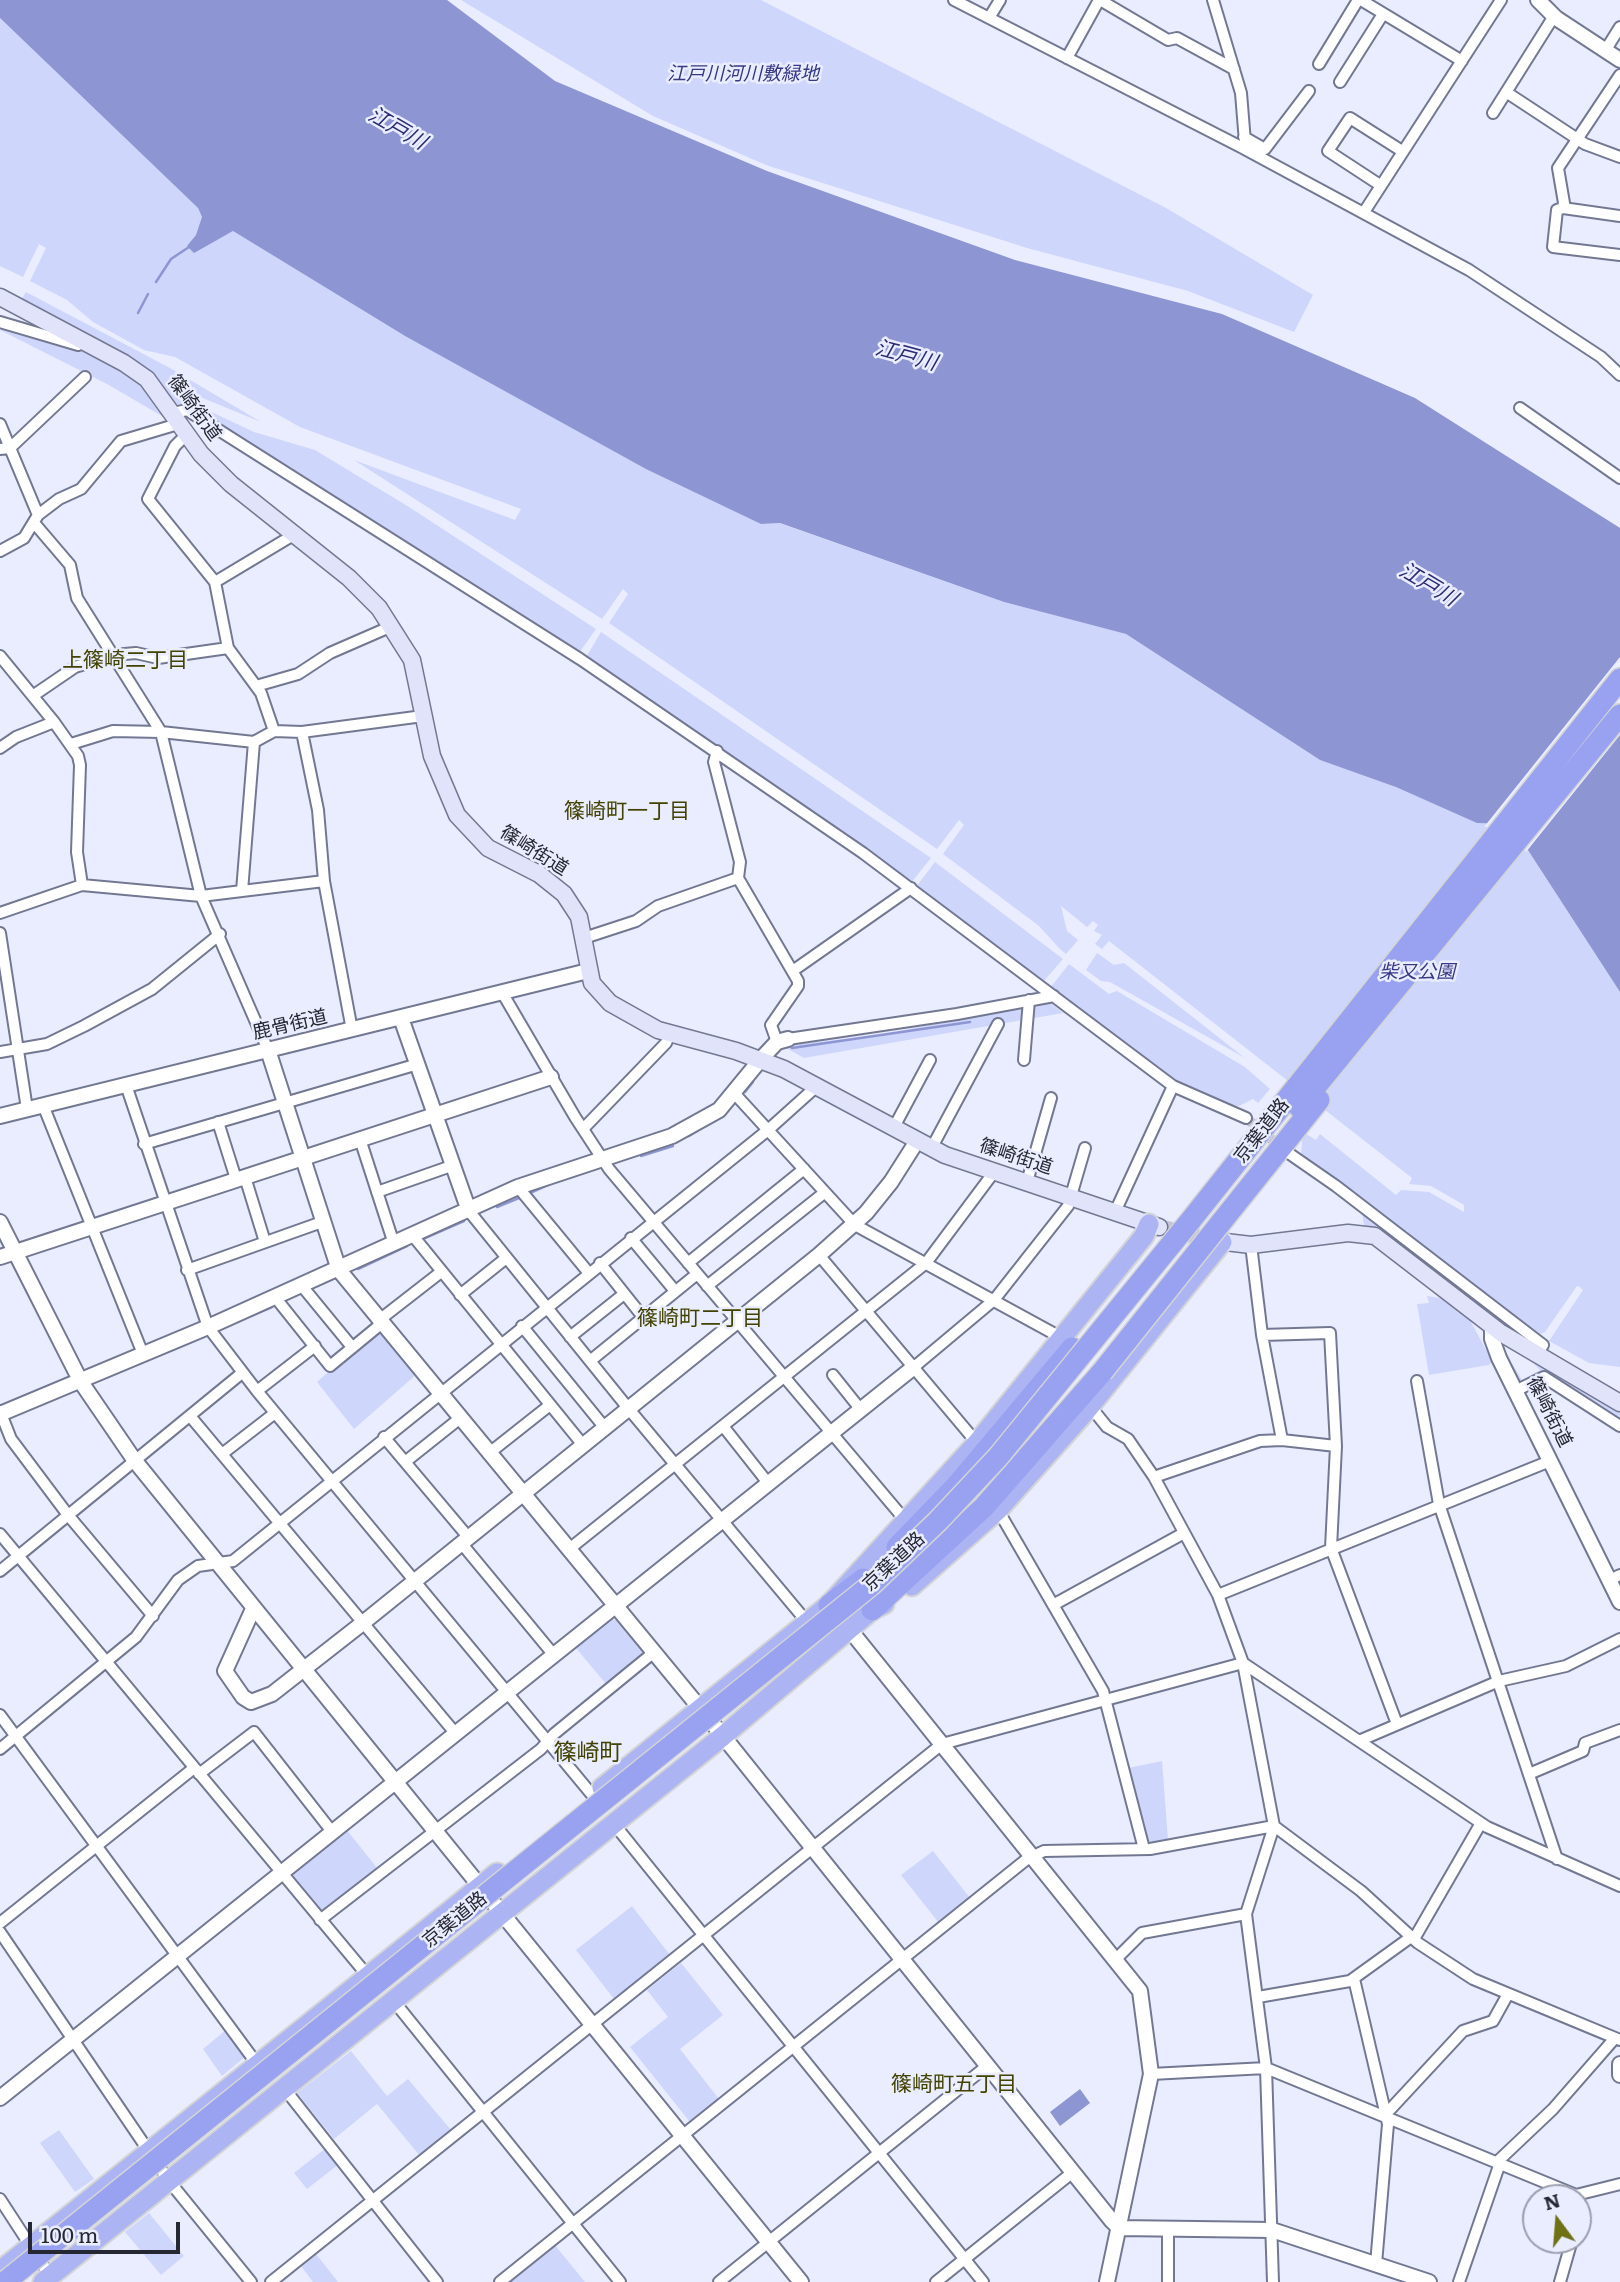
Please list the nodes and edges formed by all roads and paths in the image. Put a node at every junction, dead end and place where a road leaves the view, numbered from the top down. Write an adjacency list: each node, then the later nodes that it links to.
1 (954, 0): 10 (street)
2 (1000, 0): 10 (street)
3 (1100, 0): 13 (street); 17 (street)
4 (1213, 0): 17 (street)
5 (1359, 0): 8 (street); 16 (street)
6 (1501, 0): 14 (street)
7 (1538, 0): 9 (street)
8 (1383, 14): 14 (street); 19 (street)
9 (1554, 16): 12 (street); 21 (street)
10 (989, 18): 13 (street)
11 (1620, 27): 12 (street)
12 (1605, 51): 15 (street)
13 (1067, 58): 24 (street)
14 (1462, 61): 25 (street)
15 (1620, 61)
16 (1320, 64)
17 (1234, 69): 24 (street)
18 (1620, 75): 23 (street)
19 (1340, 82)
20 (1310, 91): 24 (street)
21 (1506, 92): 22 (street); 23 (street)
22 (1493, 113)
23 (1577, 138): 26 (street); 28 (street)
24 (1242, 142): 35 (street)
25 (1402, 151): 27 (street); 27 (street)
26 (1620, 157)
27 (1380, 185): 29 (street)
28 (1563, 208): 30 (street); 31 (street)
29 (1366, 209)
30 (1620, 216)
31 (1620, 255)
32 (0, 296): 34 (main road, 篠崎街道)
33 (0, 322): 34 (street)
34 (110, 355): 39 (main road, 篠崎街道)
35 (1620, 375)
36 (85, 377): 40 (street)
37 (1520, 408): 41 (street)
38 (0, 424): 40 (street)
39 (179, 424): 42 (street); 43 (main road, 篠崎街道); 45 (street); 62 (street)
40 (5, 449): 42 (street)
41 (1620, 478)
42 (37, 520): 44 (street); 49 (street)
43 (295, 534): 45 (street); 46 (main road, 篠崎街道)
44 (0, 551)
45 (215, 582): 47 (street)
46 (393, 626): 51 (street); 54 (main road, 篠崎街道)
47 (229, 648): 49 (street); 51 (street)
48 (0, 656): 52 (street)
49 (113, 656): 52 (street); 57 (street)
50 (1620, 679): 63 (highway)
51 (256, 686): 56 (street)
52 (34, 695): 55 (street)
53 (1620, 715): 63 (highway)
54 (423, 716): 58 (street); 73 (main road, 篠崎街道)
55 (54, 722): 60 (street); 61 (street)
56 (274, 731): 58 (street); 59 (street)
57 (160, 732): 59 (street); 60 (street); 69 (street)
58 (302, 732): 65 (street)
59 (254, 741): 68 (street)
60 (71, 744): 66 (street)
61 (0, 748)
62 (717, 751): 64 (street); 67 (street)
63 (1490, 858): 101 (highway); 101 (highway)
64 (738, 878): 73 (street); 74 (street)
65 (324, 881): 68 (street); 81 (street)
66 (82, 885): 69 (street); 70 (street)
67 (911, 888): 74 (street); 77 (street)
68 (242, 891): 69 (street)
69 (201, 896): 72 (street)
70 (0, 912)
71 (0, 933): 84 (street)
72 (220, 934): 84 (street); 85 (street)
73 (584, 938): 75 (main road, 篠崎街道)
74 (794, 970): 83 (street)
75 (588, 971): 76 (street, 鹿骨街道); 82 (main road, 篠崎街道)
76 (503, 994): 79 (street, 鹿骨街道); 91 (street)
77 (1055, 996): 78 (street); 94 (street)
78 (1029, 1000): 83 (street); 89 (street)
79 (401, 1018): 81 (street, 鹿骨街道); 90 (street)
80 (998, 1024): 110 (street)
81 (352, 1030): 85 (street, 鹿骨街道)
82 (670, 1034): 87 (main road, 篠崎街道); 105 (street)
83 (782, 1041): 87 (street)
84 (17, 1049): 86 (street); 99 (street)
85 (268, 1050): 92 (street, 鹿骨街道); 97 (street)
86 (0, 1052)
87 (761, 1059): 93 (main road, 篠崎街道); 95 (street)
88 (930, 1060): 106 (street)
89 (1024, 1060)
90 (418, 1064): 97 (street); 100 (street)
91 (551, 1076): 100 (street); 105 (street)
92 (126, 1085): 98 (street, 鹿骨街道); 109 (street)
93 (817, 1086): 106 (main road, 篠崎街道); 107 (street)
94 (1173, 1086): 103 (street); 126 (street)
95 (733, 1093): 107 (street); 114 (street)
96 (1051, 1098): 119 (street)
97 (285, 1103): 104 (street); 113 (street)
98 (43, 1105): 99 (street, 鹿骨街道); 131 (street)
99 (27, 1109): 102 (street, 鹿骨街道)
100 (436, 1114): 108 (street); 115 (street)
101 (1284, 1114): 132 (highway); 132 (highway)
102 (0, 1116)
103 (1246, 1118)
104 (218, 1122): 109 (street); 118 (street)
105 (583, 1129): 114 (street)
106 (893, 1129): 110 (main road, 篠崎街道)
107 (768, 1130): 116 (street); 127 (street)
108 (360, 1139): 113 (street); 121 (street)
109 (144, 1144): 124 (street)
110 (924, 1145): 117 (main road, 篠崎街道); 130 (street)
111 (1085, 1148): 123 (street)
112 (1287, 1152): 172 (street)
113 (302, 1158): 118 (street); 129 (street)
114 (602, 1158): 120 (street); 127 (street)
115 (454, 1165): 121 (street); 125 (street)
116 (804, 1169): 122 (street); 143 (street)
117 (994, 1172): 119 (main road, 篠崎街道); 144 (street)
118 (241, 1178): 124 (street); 135 (street)
119 (1027, 1182): 123 (main road, 篠崎街道)
120 (518, 1188): 125 (street); 148 (street)
121 (377, 1192): 136 (street)
122 (824, 1193): 130 (street); 151 (street)
123 (1073, 1197): 126 (main road, 篠崎街道); 156 (street)
124 (164, 1203): 131 (street); 145 (street)
125 (469, 1211): 133 (street); 141 (street)
126 (1115, 1212): 132 (main road, 篠崎街道)
127 (653, 1221): 134 (street); 143 (street)
128 (0, 1222): 138 (street)
129 (322, 1222): 135 (street); 146 (street)
130 (855, 1225): 139 (street); 144 (street)
131 (93, 1227): 138 (street); 171 (street)
132 (1193, 1227): 137 (main road, 篠崎街道); 167 (highway); 167 (highway, 京葉道路); 185 (highway, 京葉道路); 233 (highway, bridge); 326 (highway, 京葉道路, bridge); 327 (highway, 京葉道路)
133 (414, 1237): 136 (street); 147 (street)
134 (631, 1238): 142 (street); 152 (street)
135 (265, 1242): 145 (street)
136 (394, 1244): 146 (street)
137 (1251, 1245): 164 (main road, 篠崎街道); 165 (street)
138 (15, 1252): 140 (street); 179 (street)
139 (819, 1255): 158 (street); 161 (street)
140 (0, 1257)
141 (505, 1258): 154 (street); 157 (street)
142 (600, 1263): 148 (street); 153 (street)
143 (688, 1263): 149 (street)
144 (926, 1263): 156 (street); 158 (street)
145 (187, 1270): 163 (street)
146 (339, 1270): 150 (street); 160 (street)
147 (440, 1272): 154 (street); 160 (street)
148 (588, 1272): 157 (street)
149 (697, 1273): 151 (street); 152 (street)
150 (302, 1286): 155 (street); 170 (street)
151 (707, 1286): 161 (street)
152 (675, 1291): 159 (street)
153 (624, 1294): 159 (street); 166 (street)
154 (460, 1295): 168 (street)
155 (275, 1297): 163 (street); 169 (street)
156 (995, 1300): 167 (street); 174 (street)
157 (545, 1308): 162 (street); 166 (street)
158 (867, 1311): 174 (street); 177 (street)
159 (643, 1317): 173 (street)
160 (379, 1322): 170 (street); 182 (street)
161 (737, 1322): 177 (street); 186 (street)
162 (523, 1326): 168 (street); 194 (street)
163 (208, 1327): 171 (street); 175 (street)
164 (1492, 1327): 172 (main road); 181 (street, 篠崎街道)
165 (1262, 1335): 197 (street); 200 (street)
166 (570, 1337): 173 (street)
167 (1067, 1343): 198 (highway, 京葉道路); 229 (highway)
168 (500, 1344): 182 (street); 184 (street)
169 (314, 1346): 170 (street); 180 (street)
170 (352, 1347)
171 (143, 1354): 179 (street)
172 (1537, 1355): 183 (main road)
173 (590, 1361): 186 (street)
174 (914, 1367): 187 (street); 198 (street)
175 (242, 1373): 180 (street); 190 (street)
176 (833, 1375): 187 (street)
177 (784, 1377): 192 (street); 195 (street)
178 (1418, 1381): 211 (street)
179 (81, 1382): 188 (street); 203 (street)
180 (257, 1391): 189 (street)
181 (1515, 1391): 193 (street); 204 (street, 篠崎街道)
182 (438, 1393): 191 (street); 196 (street)
183 (1620, 1403)
184 (550, 1405): 199 (street); 202 (street)
185 (1090, 1406): 207 (street); 212 (highway, 京葉道路)
186 (628, 1408): 194 (street); 206 (street)
187 (861, 1410): 195 (street)
188 (0, 1413): 213 (street)
189 (275, 1413): 201 (street); 208 (street)
190 (190, 1416): 201 (street); 203 (street)
191 (459, 1419): 202 (street); 205 (street)
192 (723, 1426): 206 (street); 209 (street)
193 (1620, 1426)
194 (605, 1428): 199 (street)
195 (831, 1433): 209 (street); 214 (street)
196 (384, 1437): 205 (street); 208 (street)
197 (1282, 1440): 200 (street); 207 (street)
198 (977, 1443): 214 (highway, 京葉道路)
199 (583, 1446): 210 (street)
200 (1336, 1446): 220 (street)
201 (222, 1454): 216 (street)
202 (488, 1454): 210 (street)
203 (135, 1461): 213 (street); 223 (street)
204 (1550, 1461): 211 (street); 225 (street, 篠崎街道)
205 (405, 1462): 219 (street)
206 (675, 1465): 215 (street); 221 (street)
207 (1154, 1477): 218 (street)
208 (332, 1480): 216 (street); 226 (street)
209 (768, 1483): 215 (street)
210 (522, 1495): 219 (street); 221 (street)
211 (1439, 1504): 220 (street); 244 (street)
212 (998, 1510): 230 (street); 233 (highway, 京葉道路)
213 (68, 1515): 222 (street); 234 (street)
214 (905, 1520): 229 (highway, 京葉道路)
215 (721, 1521): 231 (street); 236 (street)
216 (279, 1524): 223 (street); 235 (street)
217 (0, 1534): 222 (street)
218 (1184, 1534): 227 (street); 230 (street)
219 (465, 1541): 226 (street); 240 (street)
220 (1331, 1548): 227 (street); 249 (street)
221 (568, 1550): 231 (street)
222 (18, 1556): 224 (street); 241 (street)
223 (216, 1564): 232 (street); 234 (street)
224 (0, 1571)
225 (1614, 1577): 228 (street, 篠崎街道)
226 (415, 1581): 235 (street); 245 (street)
227 (1218, 1595): 242 (street)
228 (1620, 1602)
229 (829, 1605): 236 (highway, 京葉道路)
230 (1054, 1605): 246 (street)
231 (614, 1606): 239 (street); 240 (street)
232 (253, 1609): 243 (street); 243 (street)
233 (873, 1610): 237 (highway, 京葉道路)
234 (153, 1616): 241 (street)
235 (364, 1622): 243 (street); 251 (street)
236 (807, 1622): 247 (highway, 京葉道路)
237 (850, 1629): 252 (highway, 京葉道路); 256 (street)
238 (1620, 1639): 244 (street)
239 (653, 1653): 247 (street); 255 (street)
240 (553, 1654): 245 (street)
241 (108, 1662): 253 (street); 258 (street)
242 (1243, 1663): 246 (street); 254 (street); 264 (street)
243 (303, 1670): 260 (street)
244 (1499, 1681): 249 (street); 259 (street)
245 (507, 1693): 251 (street); 255 (street)
246 (1104, 1698): 256 (street); 269 (street)
247 (699, 1709): 252 (street); 261 (highway, 京葉道路)
248 (0, 1715): 253 (street)
249 (1397, 1724): 254 (street)
250 (1620, 1730): 259 (street)
251 (456, 1734): 260 (street)
252 (723, 1736): 263 (highway, 京葉道路); 268 (street)
253 (16, 1737): 257 (street); 267 (street)
254 (1361, 1740): 262 (street)
255 (549, 1741): 261 (street); 265 (street)
256 (942, 1744): 268 (street); 270 (street)
257 (0, 1749)
258 (197, 1771): 266 (street); 267 (street); 272 (street)
259 (1529, 1774): 271 (street)
260 (396, 1781): 265 (street); 266 (street)
261 (593, 1796): 273 (highway, 京葉道路)
262 (1481, 1823): 271 (street); 281 (street)
263 (614, 1824): 275 (highway, 京葉道路); 280 (street)
264 (1274, 1826): 269 (street); 276 (street); 281 (street)
265 (437, 1831): 273 (street); 277 (street)
266 (333, 1833): 272 (street)
267 (97, 1844): 278 (street); 282 (street)
268 (814, 1849): 280 (street); 283 (street)
269 (1144, 1849): 270 (street)
270 (1032, 1855): 283 (street); 284 (street)
271 (1557, 1859): 274 (street)
272 (281, 1873): 277 (street); 282 (street)
273 (481, 1885): 275 (street); 285 (highway, 京葉道路)
274 (1620, 1886)
275 (502, 1913): 289 (highway, 京葉道路); 290 (street)
276 (1246, 1914): 284 (street); 288 (street)
277 (320, 1920): 285 (street)
278 (0, 1923)
279 (0, 1932): 291 (street)
280 (704, 1934): 290 (street); 293 (street)
281 (1412, 1938): 286 (street); 287 (street)
282 (178, 1954): 291 (street); 294 (street)
283 (902, 1959): 293 (street); 296 (street)
284 (1116, 1959): 298 (street)
285 (367, 1975): 294 (highway, 京葉道路)
286 (1354, 1979): 288 (street); 303 (street)
287 (1508, 1994): 292 (street); 303 (street)
288 (1258, 1997): 297 (street)
289 (393, 2000): 300 (highway, 京葉道路); 302 (street)
290 (593, 2022): 302 (street); 304 (street)
291 (74, 2038): 301 (street); 305 (street)
292 (1618, 2039): 307 (street)
293 (794, 2046): 304 (street); 306 (street)
294 (257, 2064): 305 (highway, 京葉道路)
295 (1620, 2064): 299 (street)
296 (987, 2066): 306 (street); 308 (street)
297 (1266, 2068): 298 (street); 303 (street); 318 (street)
298 (1151, 2074): 316 (street)
299 (1620, 2075)
300 (284, 2088): 309 (highway, 京葉道路); 314 (street)
301 (0, 2098)
302 (484, 2111): 314 (street); 315 (street)
303 (1385, 2115): 307 (street); 323 (street)
304 (683, 2135): 315 (street); 319 (street)
305 (151, 2151): 309 (street); 320 (highway, 京葉道路)
306 (879, 2153): 319 (street); 322 (street)
307 (1499, 2162): 310 (street); 341 (street)
308 (1073, 2172): 316 (street); 322 (street)
309 (169, 2181): 325 (highway, 京葉道路); 328 (street)
310 (1546, 2184)
311 (1620, 2184): 312 (street)
312 (1592, 2194)
313 (0, 2199): 320 (street)
314 (373, 2200): 329 (street); 330 (street)
315 (574, 2223): 331 (street); 332 (street)
316 (1119, 2228): 317 (street); 337 (street)
317 (1168, 2229): 318 (street); 338 (street)
318 (1272, 2230): 323 (street); 339 (street)
319 (768, 2241): 333 (street); 334 (street)
320 (32, 2245): 324 (highway, 京葉道路); 325 (street)
321 (1568, 2254): 342 (street)
322 (965, 2259): 335 (street); 336 (street)
323 (1376, 2264): 340 (street)
324 (0, 2271)
325 (49, 2280)
326 (5, 2282)
327 (24, 2282)
328 (251, 2282)
329 (271, 2282)
330 (437, 2282)
331 (500, 2282)
332 (620, 2282)
333 (719, 2282)
334 (801, 2282)
335 (936, 2282)
336 (983, 2282)
337 (1107, 2282)
338 (1168, 2282)
339 (1273, 2282)
340 (1429, 2282)
341 (1459, 2282)
342 (1560, 2282)

